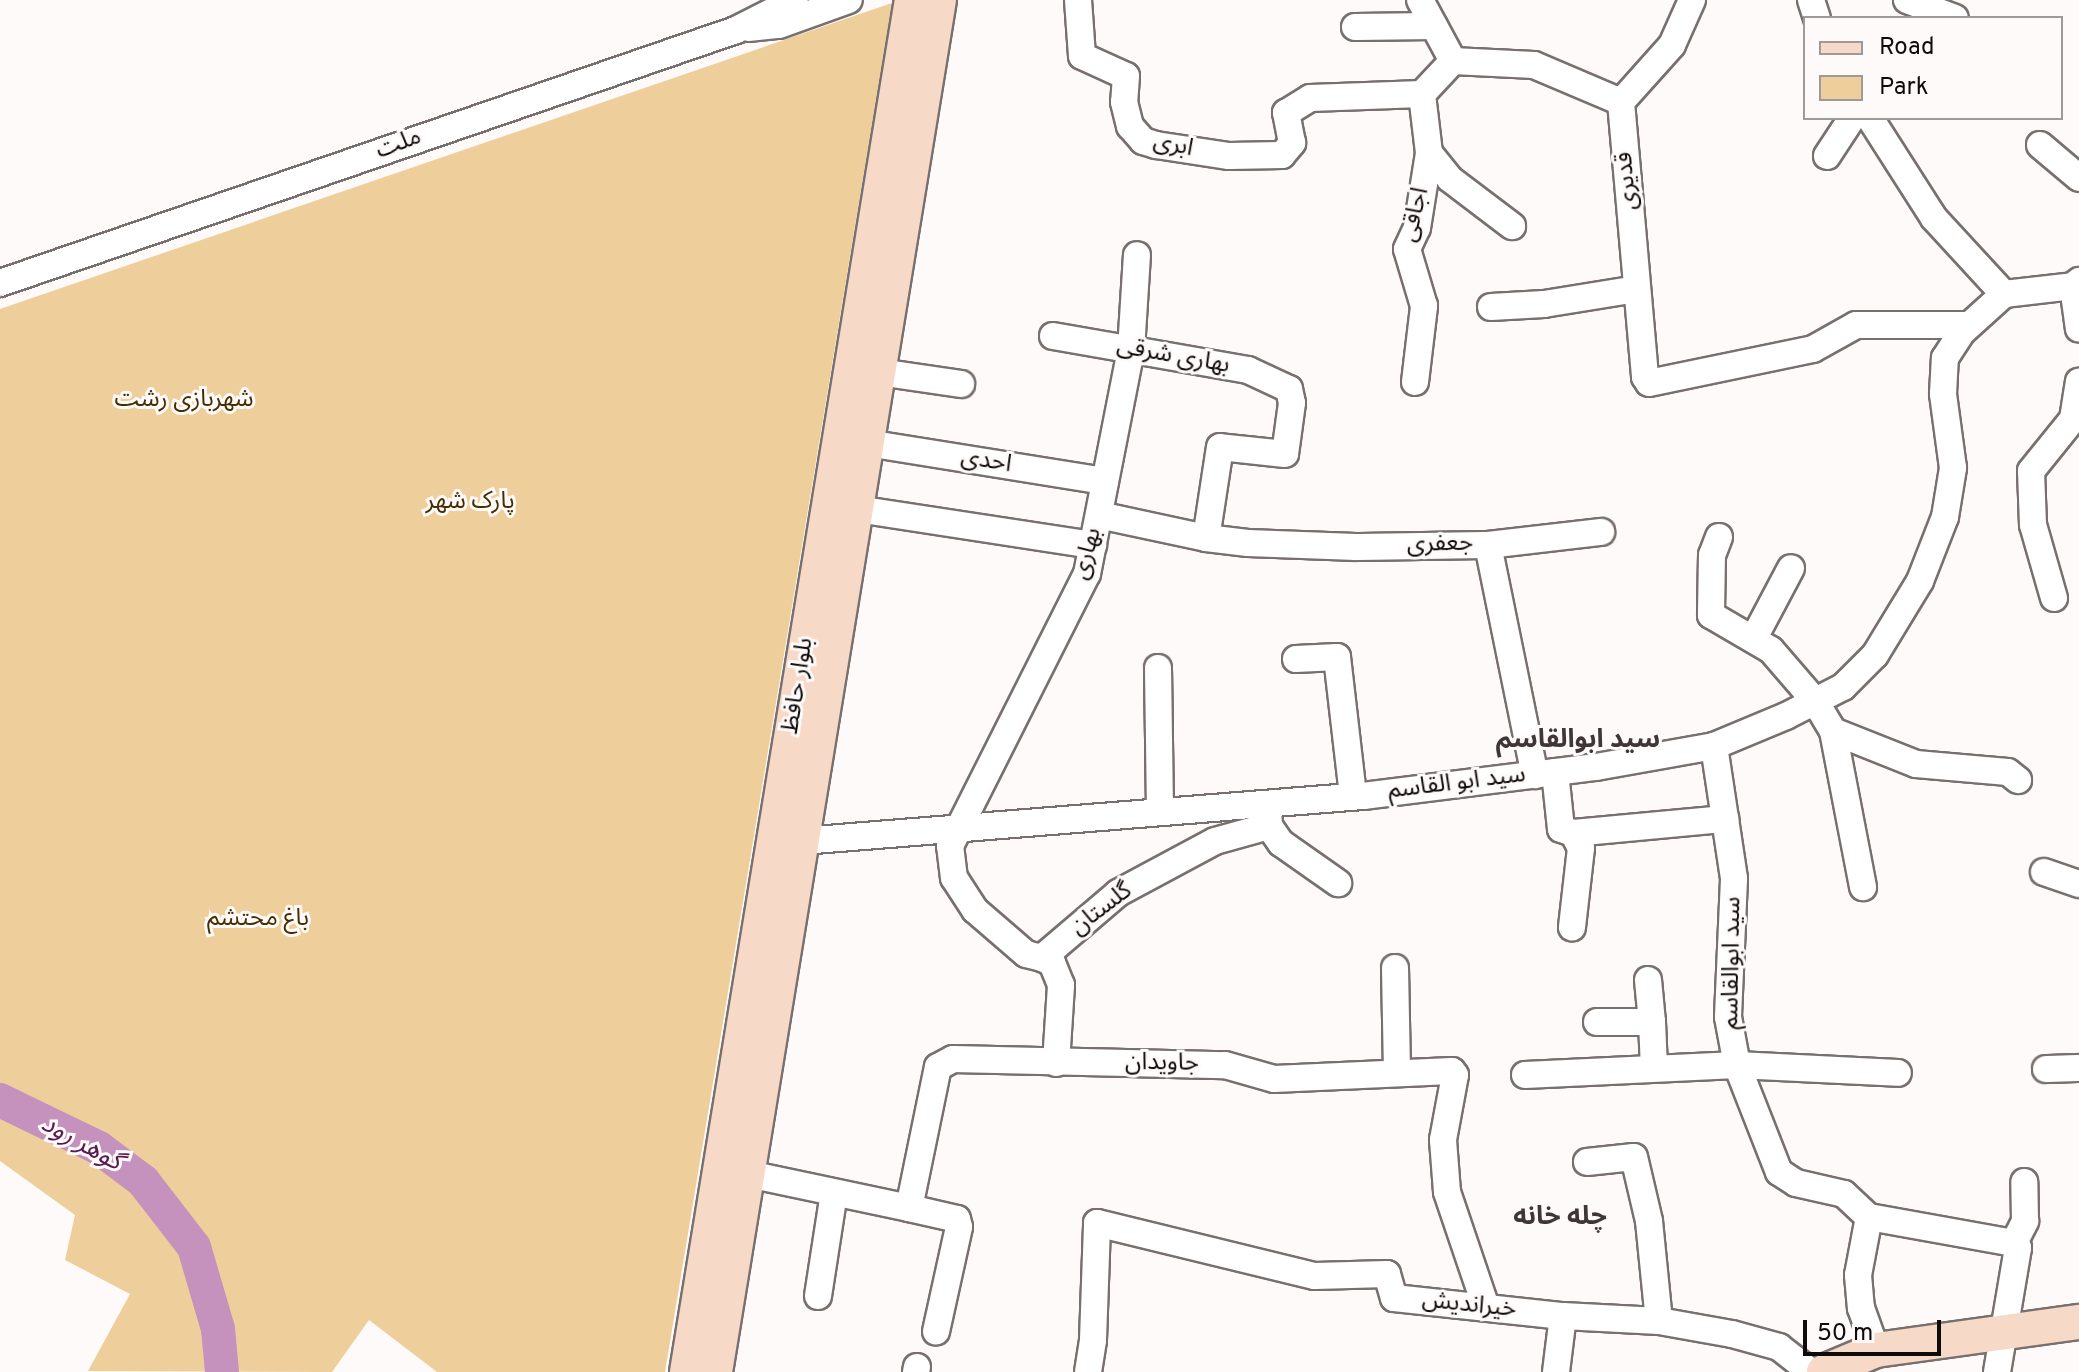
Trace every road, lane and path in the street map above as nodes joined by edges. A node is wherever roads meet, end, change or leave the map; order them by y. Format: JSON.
{"nodes":[{"id":1,"x":795,"y":0,"type":"edge"},
{"id":2,"x":849,"y":0,"type":"edge"},
{"id":3,"x":912,"y":0,"type":"edge"},
{"id":4,"x":939,"y":0,"type":"edge"},
{"id":5,"x":1078,"y":0,"type":"edge"},
{"id":6,"x":1420,"y":0,"type":"edge"},
{"id":7,"x":1692,"y":0,"type":"edge"},
{"id":8,"x":1907,"y":0,"type":"edge"},
{"id":9,"x":1950,"y":16,"type":"edge"},
{"id":10,"x":1434,"y":26,"type":"junction"},
{"id":11,"x":1355,"y":27,"type":"dead end"},
{"id":12,"x":736,"y":30,"type":"junction"},
{"id":13,"x":1453,"y":61,"type":"junction"},
{"id":14,"x":1422,"y":94,"type":"junction"},
{"id":15,"x":1621,"y":102,"type":"junction"},
{"id":16,"x":1851,"y":120,"type":"edge"},
{"id":17,"x":1871,"y":120,"type":"edge"},
{"id":18,"x":2040,"y":145,"type":"dead end"},
{"id":19,"x":1429,"y":153,"type":"junction"},
{"id":20,"x":1827,"y":156,"type":"dead end"},
{"id":21,"x":2079,"y":178,"type":"edge"},
{"id":22,"x":1512,"y":226,"type":"dead end"},
{"id":23,"x":1137,"y":255,"type":"dead end"},
{"id":24,"x":0,"y":283,"type":"edge"},
{"id":25,"x":2076,"y":284,"type":"edge"},
{"id":26,"x":1637,"y":289,"type":"junction"},
{"id":27,"x":2004,"y":294,"type":"junction"},
{"id":28,"x":1491,"y":307,"type":"dead end"},
{"id":29,"x":1969,"y":325,"type":"junction"},
{"id":30,"x":2079,"y":329,"type":"edge"},
{"id":31,"x":872,"y":330,"type":"junction"},
{"id":32,"x":1053,"y":336,"type":"dead end"},
{"id":33,"x":1131,"y":350,"type":"junction"},
{"id":34,"x":879,"y":372,"type":"junction"},
{"id":35,"x":2079,"y":381,"type":"edge"},
{"id":36,"x":1415,"y":382,"type":"dead end"},
{"id":37,"x":961,"y":384,"type":"dead end"},
{"id":38,"x":2072,"y":426,"type":"edge"},
{"id":39,"x":867,"y":443,"type":"junction"},
{"id":40,"x":1105,"y":481,"type":"junction"},
{"id":41,"x":857,"y":509,"type":"junction"},
{"id":42,"x":1099,"y":515,"type":"junction"},
{"id":43,"x":1601,"y":532,"type":"dead end"},
{"id":44,"x":1719,"y":537,"type":"dead end"},
{"id":45,"x":1206,"y":538,"type":"junction"},
{"id":46,"x":1093,"y":545,"type":"junction"},
{"id":47,"x":1488,"y":545,"type":"junction"},
{"id":48,"x":1791,"y":568,"type":"dead end"},
{"id":49,"x":2054,"y":598,"type":"dead end"},
{"id":50,"x":1754,"y":638,"type":"junction"},
{"id":51,"x":1296,"y":659,"type":"dead end"},
{"id":52,"x":1158,"y":668,"type":"dead end"},
{"id":53,"x":1815,"y":701,"type":"junction"},
{"id":54,"x":1833,"y":731,"type":"junction"},
{"id":55,"x":1714,"y":746,"type":"junction"},
{"id":56,"x":1545,"y":774,"type":"junction"},
{"id":57,"x":2018,"y":780,"type":"dead end"},
{"id":58,"x":1353,"y":796,"type":"junction"},
{"id":59,"x":1160,"y":812,"type":"junction"},
{"id":60,"x":1268,"y":815,"type":"junction"},
{"id":61,"x":1725,"y":819,"type":"junction"},
{"id":62,"x":959,"y":828,"type":"junction"},
{"id":63,"x":1573,"y":833,"type":"junction"},
{"id":64,"x":788,"y":840,"type":"junction"},
{"id":65,"x":2044,"y":872,"type":"dead end"},
{"id":66,"x":1338,"y":883,"type":"dead end"},
{"id":67,"x":2079,"y":884,"type":"edge"},
{"id":68,"x":1863,"y":887,"type":"dead end"},
{"id":69,"x":1572,"y":927,"type":"dead end"},
{"id":70,"x":1042,"y":958,"type":"junction"},
{"id":71,"x":1395,"y":968,"type":"dead end"},
{"id":72,"x":1648,"y":980,"type":"dead end"},
{"id":73,"x":1597,"y":1022,"type":"dead end"},
{"id":74,"x":1652,"y":1022,"type":"junction"},
{"id":75,"x":1056,"y":1063,"type":"junction"},
{"id":76,"x":1737,"y":1065,"type":"junction"},
{"id":77,"x":1654,"y":1068,"type":"junction"},
{"id":78,"x":2079,"y":1068,"type":"edge"},
{"id":79,"x":2046,"y":1069,"type":"dead end"},
{"id":80,"x":1397,"y":1073,"type":"junction"},
{"id":81,"x":1898,"y":1073,"type":"dead end"},
{"id":82,"x":1525,"y":1075,"type":"dead end"},
{"id":83,"x":1587,"y":1162,"type":"dead end"},
{"id":84,"x":748,"y":1174,"type":"junction"},
{"id":85,"x":2024,"y":1182,"type":"dead end"},
{"id":86,"x":834,"y":1193,"type":"junction"},
{"id":87,"x":909,"y":1208,"type":"junction"},
{"id":88,"x":1869,"y":1217,"type":"junction"},
{"id":89,"x":2014,"y":1243,"type":"junction"},
{"id":90,"x":818,"y":1296,"type":"dead end"},
{"id":91,"x":1486,"y":1307,"type":"junction"},
{"id":92,"x":1563,"y":1316,"type":"junction"},
{"id":93,"x":1659,"y":1321,"type":"junction"},
{"id":94,"x":2079,"y":1322,"type":"edge"},
{"id":95,"x":936,"y":1332,"type":"dead end"},
{"id":96,"x":2004,"y":1332,"type":"junction"},
{"id":97,"x":1876,"y":1350,"type":"junction"},
{"id":98,"x":687,"y":1372,"type":"edge"},
{"id":99,"x":715,"y":1372,"type":"edge"},
{"id":100,"x":1088,"y":1372,"type":"edge"},
{"id":101,"x":1556,"y":1372,"type":"edge"},
{"id":102,"x":1811,"y":1372,"type":"edge"},
{"id":103,"x":1824,"y":1372,"type":"edge"},
{"id":104,"x":1997,"y":1372,"type":"edge"}],
"edges":[{"from":1,"to":12,"type":"street","name":"ملت"},
{"from":2,"to":12,"type":"street"},
{"from":3,"to":31,"type":"main road","name":"بلوار حافظ"},
{"from":4,"to":31,"type":"main road","name":"بلوار حافظ"},
{"from":5,"to":14,"type":"street","name":"ابری"},
{"from":6,"to":10,"type":"street"},
{"from":7,"to":15,"type":"street"},
{"from":8,"to":9,"type":"street"},
{"from":10,"to":11,"type":"street"},
{"from":10,"to":13,"type":"street"},
{"from":12,"to":24,"type":"street","name":"ملت"},
{"from":13,"to":14,"type":"street"},
{"from":13,"to":15,"type":"street"},
{"from":14,"to":19,"type":"street","name":"اجاقی"},
{"from":15,"to":26,"type":"street","name":"قدیری"},
{"from":16,"to":20,"type":"street"},
{"from":17,"to":27,"type":"street"},
{"from":18,"to":21,"type":"street"},
{"from":19,"to":22,"type":"street"},
{"from":19,"to":36,"type":"street","name":"اجاقی"},
{"from":23,"to":33,"type":"street","name":"بهاری"},
{"from":25,"to":27,"type":"street"},
{"from":25,"to":30,"type":"street"},
{"from":26,"to":28,"type":"street"},
{"from":26,"to":29,"type":"street","name":"قدیری"},
{"from":27,"to":29,"type":"street","name":"سید ابو القاسم"},
{"from":29,"to":53,"type":"street","name":"سید ابو القاسم"},
{"from":31,"to":34,"type":"main road","name":"بلوار حافظ"},
{"from":31,"to":64,"type":"main road","name":"بلوار حافظ"},
{"from":32,"to":33,"type":"street","name":"بهاری شرقی"},
{"from":33,"to":40,"type":"street","name":"بهاری"},
{"from":33,"to":45,"type":"street","name":"بهاری شرقی"},
{"from":34,"to":37,"type":"street"},
{"from":34,"to":39,"type":"main road","name":"بلوار حافظ"},
{"from":35,"to":38,"type":"street"},
{"from":38,"to":49,"type":"street"},
{"from":39,"to":40,"type":"street","name":"احدی"},
{"from":39,"to":41,"type":"main road","name":"بلوار حافظ"},
{"from":40,"to":42,"type":"street","name":"بهاری"},
{"from":41,"to":46,"type":"street"},
{"from":41,"to":64,"type":"main road","name":"بلوار حافظ"},
{"from":42,"to":45,"type":"street","name":"جعفری"},
{"from":42,"to":46,"type":"street","name":"بهاری"},
{"from":43,"to":47,"type":"street"},
{"from":44,"to":50,"type":"street"},
{"from":45,"to":47,"type":"street","name":"جعفری"},
{"from":46,"to":62,"type":"street","name":"بهاری"},
{"from":47,"to":56,"type":"street","name":"جعفری"},
{"from":48,"to":50,"type":"street"},
{"from":50,"to":53,"type":"street"},
{"from":51,"to":58,"type":"street"},
{"from":52,"to":59,"type":"street"},
{"from":53,"to":54,"type":"street"},
{"from":53,"to":55,"type":"street","name":"سید ابو القاسم"},
{"from":54,"to":57,"type":"street"},
{"from":54,"to":68,"type":"street"},
{"from":55,"to":56,"type":"street","name":"سید ابو القاسم"},
{"from":55,"to":61,"type":"street","name":"سید ابوالقاسم"},
{"from":56,"to":58,"type":"street","name":"سید ابو القاسم"},
{"from":56,"to":63,"type":"street","name":"جعفری"},
{"from":58,"to":60,"type":"street","name":"سید ابو القاسم"},
{"from":59,"to":60,"type":"street","name":"سید ابو القاسم"},
{"from":59,"to":62,"type":"street","name":"سید ابو القاسم"},
{"from":60,"to":66,"type":"street"},
{"from":60,"to":70,"type":"street","name":"گلستان"},
{"from":61,"to":63,"type":"street"},
{"from":61,"to":76,"type":"street","name":"سید ابوالقاسم"},
{"from":62,"to":64,"type":"street","name":"سید ابو القاسم"},
{"from":62,"to":70,"type":"street","name":"بهاری"},
{"from":63,"to":69,"type":"street"},
{"from":64,"to":84,"type":"main road","name":"بلوار حافظ"},
{"from":64,"to":98,"type":"main road","name":"بلوار حافظ"},
{"from":65,"to":67,"type":"street"},
{"from":70,"to":75,"type":"street"},
{"from":71,"to":80,"type":"street"},
{"from":72,"to":74,"type":"street"},
{"from":73,"to":74,"type":"street"},
{"from":74,"to":77,"type":"street"},
{"from":75,"to":80,"type":"street","name":"جاویدان"},
{"from":75,"to":87,"type":"street","name":"جاویدان"},
{"from":76,"to":77,"type":"street"},
{"from":76,"to":81,"type":"street"},
{"from":76,"to":88,"type":"street","name":"سید ابوالقاسم"},
{"from":77,"to":82,"type":"street"},
{"from":78,"to":79,"type":"street"},
{"from":80,"to":91,"type":"street","name":"جاویدان"},
{"from":83,"to":93,"type":"street"},
{"from":84,"to":86,"type":"street"},
{"from":84,"to":99,"type":"main road","name":"بلوار حافظ"},
{"from":85,"to":89,"type":"street"},
{"from":86,"to":87,"type":"street"},
{"from":86,"to":90,"type":"street"},
{"from":87,"to":95,"type":"street"},
{"from":88,"to":89,"type":"street"},
{"from":88,"to":97,"type":"street"},
{"from":89,"to":96,"type":"street"},
{"from":91,"to":92,"type":"street","name":"خیراندیش"},
{"from":91,"to":100,"type":"street","name":"خیراندیش"},
{"from":92,"to":93,"type":"street","name":"خیراندیش"},
{"from":92,"to":101,"type":"street"},
{"from":93,"to":102,"type":"street","name":"خیراندیش"},
{"from":94,"to":96,"type":"main road"},
{"from":96,"to":97,"type":"main road"},
{"from":96,"to":104,"type":"street"},
{"from":97,"to":103,"type":"main road"}]}
